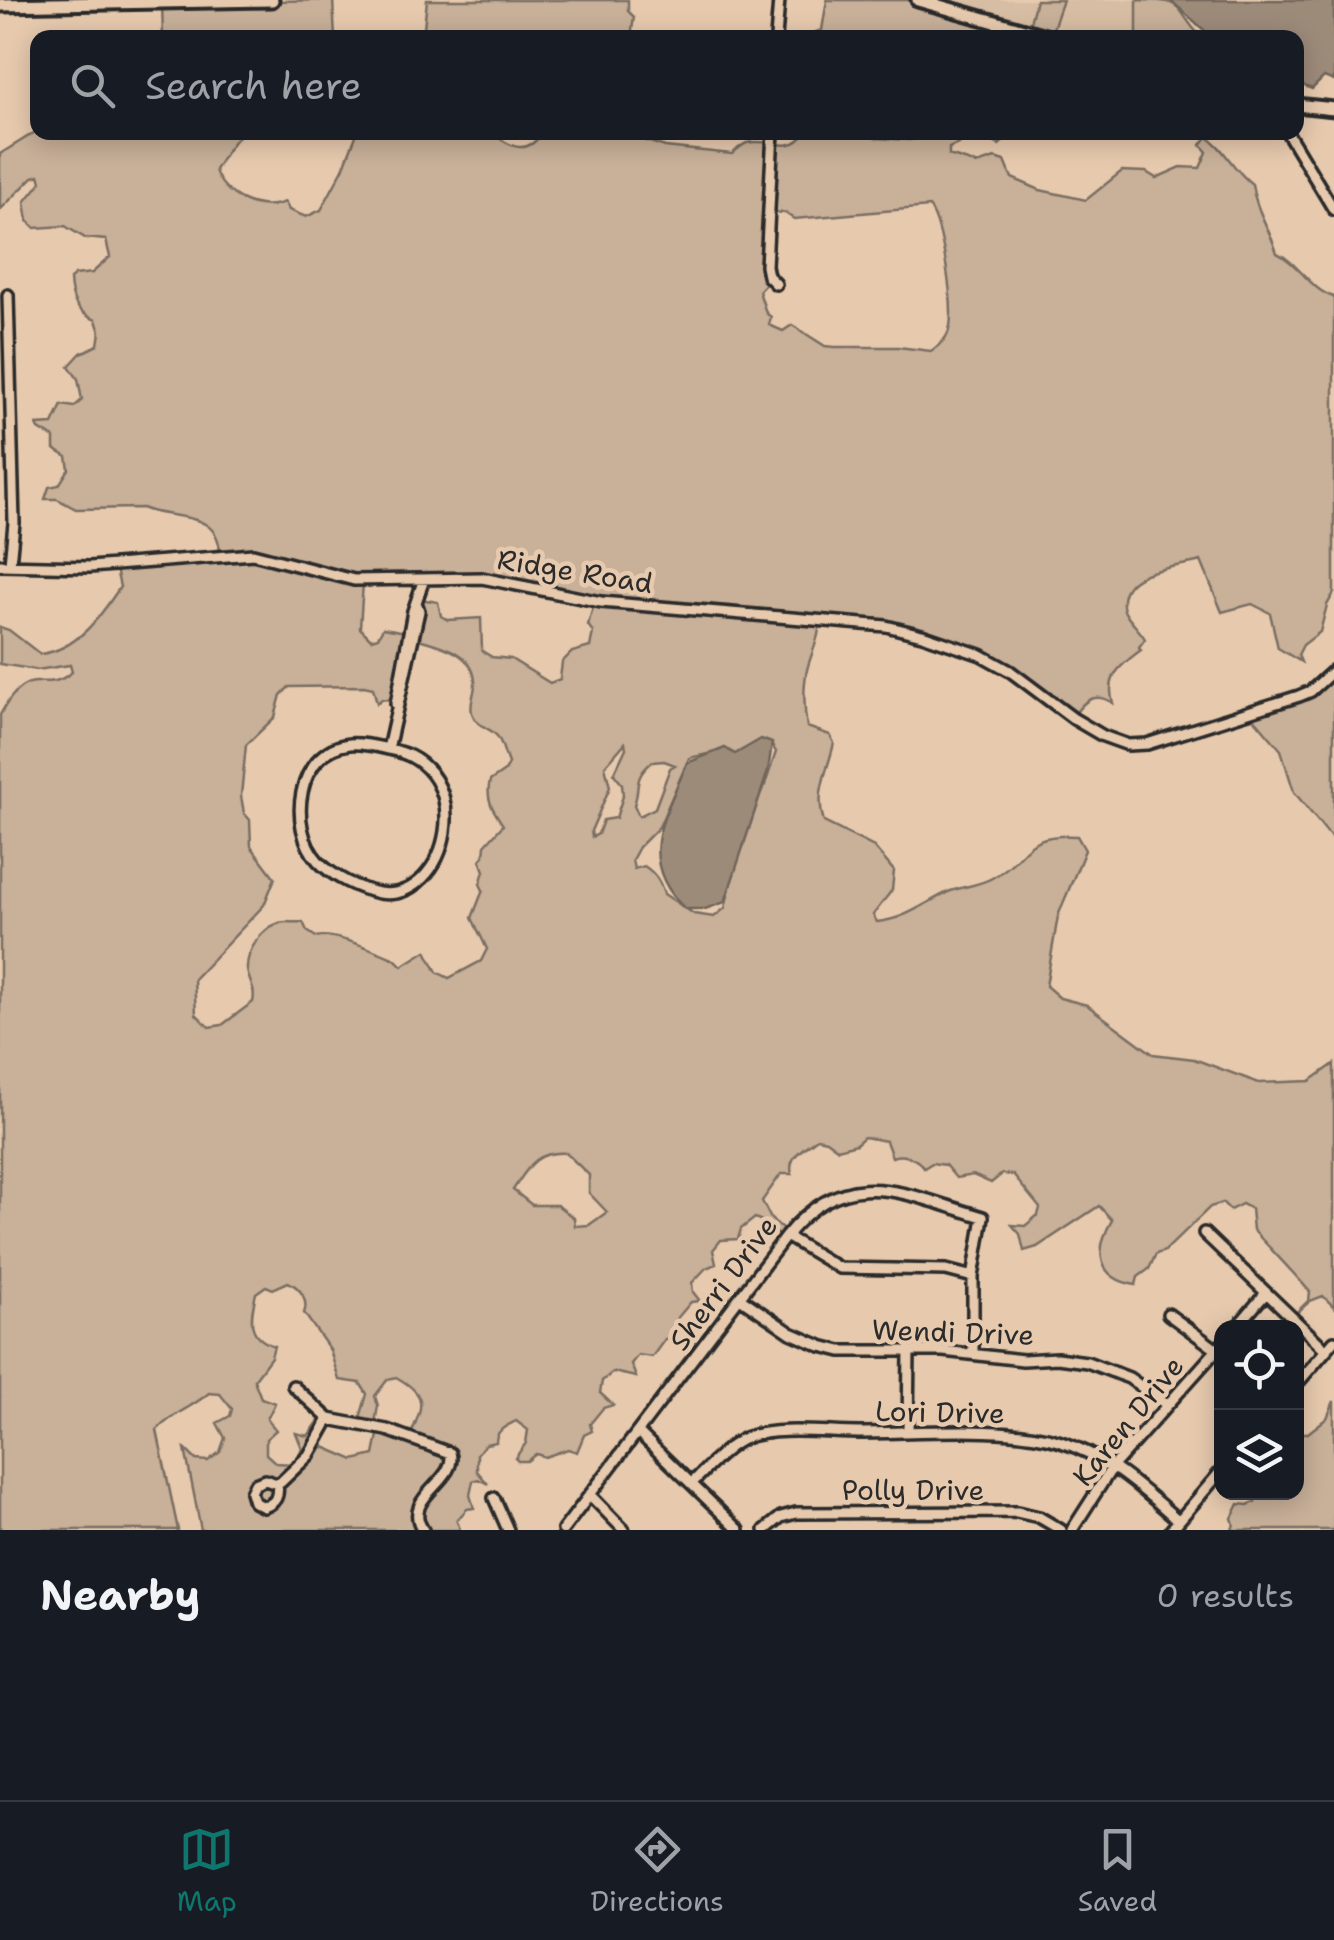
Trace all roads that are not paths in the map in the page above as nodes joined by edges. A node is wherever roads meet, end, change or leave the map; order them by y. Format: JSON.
{"nodes":[{"id":1,"x":272,"y":0,"type":"edge"},
{"id":2,"x":779,"y":0,"type":"edge"},
{"id":3,"x":918,"y":0,"type":"edge"},
{"id":4,"x":0,"y":5,"type":"edge"},
{"id":5,"x":777,"y":30,"type":"edge"},
{"id":6,"x":1024,"y":30,"type":"edge"},
{"id":7,"x":1304,"y":106,"type":"edge"},
{"id":8,"x":1334,"y":109,"type":"edge"},
{"id":9,"x":773,"y":140,"type":"edge"},
{"id":10,"x":1292,"y":140,"type":"edge"},
{"id":11,"x":1334,"y":210,"type":"edge"},
{"id":12,"x":776,"y":284,"type":"dead end"},
{"id":13,"x":8,"y":296,"type":"dead end"},
{"id":14,"x":5,"y":564,"type":"edge"},
{"id":15,"x":424,"y":579,"type":"junction"},
{"id":16,"x":1334,"y":670,"type":"edge"},
{"id":17,"x":388,"y":749,"type":"junction"},
{"id":18,"x":1204,"y":1233,"type":"dead end"},
{"id":19,"x":786,"y":1236,"type":"junction"},
{"id":20,"x":973,"y":1276,"type":"junction"},
{"id":21,"x":1266,"y":1293,"type":"junction"},
{"id":22,"x":740,"y":1298,"type":"junction"},
{"id":23,"x":1168,"y":1314,"type":"dead end"},
{"id":24,"x":1243,"y":1320,"type":"edge"},
{"id":25,"x":1334,"y":1342,"type":"edge"},
{"id":26,"x":1214,"y":1344,"type":"edge"},
{"id":27,"x":908,"y":1350,"type":"junction"},
{"id":28,"x":1326,"y":1350,"type":"junction"},
{"id":29,"x":1214,"y":1353,"type":"edge"},
{"id":30,"x":973,"y":1354,"type":"junction"},
{"id":31,"x":1304,"y":1375,"type":"edge"},
{"id":32,"x":293,"y":1386,"type":"dead end"},
{"id":33,"x":1167,"y":1405,"type":"junction"},
{"id":34,"x":330,"y":1420,"type":"junction"},
{"id":35,"x":638,"y":1432,"type":"junction"},
{"id":36,"x":908,"y":1432,"type":"junction"},
{"id":37,"x":1113,"y":1466,"type":"junction"},
{"id":38,"x":1214,"y":1479,"type":"edge"},
{"id":39,"x":692,"y":1482,"type":"junction"},
{"id":40,"x":277,"y":1484,"type":"dead end"},
{"id":41,"x":590,"y":1494,"type":"junction"},
{"id":42,"x":494,"y":1498,"type":"dead end"},
{"id":43,"x":1178,"y":1520,"type":"junction"},
{"id":44,"x":423,"y":1530,"type":"edge"},
{"id":45,"x":508,"y":1530,"type":"edge"},
{"id":46,"x":563,"y":1530,"type":"edge"},
{"id":47,"x":624,"y":1530,"type":"edge"},
{"id":48,"x":739,"y":1530,"type":"edge"},
{"id":49,"x":765,"y":1530,"type":"edge"},
{"id":50,"x":1062,"y":1530,"type":"edge"},
{"id":51,"x":1072,"y":1530,"type":"edge"},
{"id":52,"x":1171,"y":1530,"type":"edge"}],
"edges":[{"from":1,"to":4,"type":"main road"},
{"from":2,"to":5,"type":"street"},
{"from":3,"to":6,"type":"main road"},
{"from":7,"to":8,"type":"main road"},
{"from":9,"to":12,"type":"street"},
{"from":10,"to":11,"type":"street"},
{"from":13,"to":14,"type":"street"},
{"from":14,"to":15,"type":"street","name":"Ridge Road"},
{"from":15,"to":16,"type":"street","name":"Ridge Road"},
{"from":15,"to":17,"type":"street"},
{"from":17,"to":17,"type":"street"},
{"from":18,"to":21,"type":"street"},
{"from":19,"to":20,"type":"street"},
{"from":19,"to":20,"type":"street","name":"Sherri Drive"},
{"from":19,"to":22,"type":"street","name":"Sherri Drive"},
{"from":20,"to":30,"type":"street"},
{"from":21,"to":24,"type":"street"},
{"from":21,"to":28,"type":"street"},
{"from":22,"to":27,"type":"street","name":"Wendi Drive"},
{"from":22,"to":35,"type":"street","name":"Sherri Drive"},
{"from":23,"to":26,"type":"street"},
{"from":25,"to":28,"type":"street"},
{"from":27,"to":30,"type":"street","name":"Wendi Drive"},
{"from":27,"to":36,"type":"street"},
{"from":28,"to":31,"type":"street"},
{"from":29,"to":33,"type":"street","name":"Karen Drive"},
{"from":30,"to":33,"type":"street","name":"Wendi Drive"},
{"from":32,"to":34,"type":"street"},
{"from":33,"to":37,"type":"street","name":"Karen Drive"},
{"from":34,"to":40,"type":"street"},
{"from":34,"to":44,"type":"street"},
{"from":35,"to":39,"type":"street"},
{"from":35,"to":41,"type":"street","name":"Sherri Drive"},
{"from":36,"to":37,"type":"street","name":"Lori Drive"},
{"from":36,"to":39,"type":"street","name":"Lori Drive"},
{"from":37,"to":43,"type":"street","name":"Lori Drive"},
{"from":37,"to":51,"type":"street","name":"Karen Drive"},
{"from":38,"to":43,"type":"street"},
{"from":39,"to":48,"type":"street"},
{"from":41,"to":46,"type":"street","name":"Sherri Drive"},
{"from":41,"to":47,"type":"street"},
{"from":42,"to":45,"type":"street"},
{"from":43,"to":52,"type":"street"},
{"from":49,"to":50,"type":"street","name":"Polly Drive"}]}
